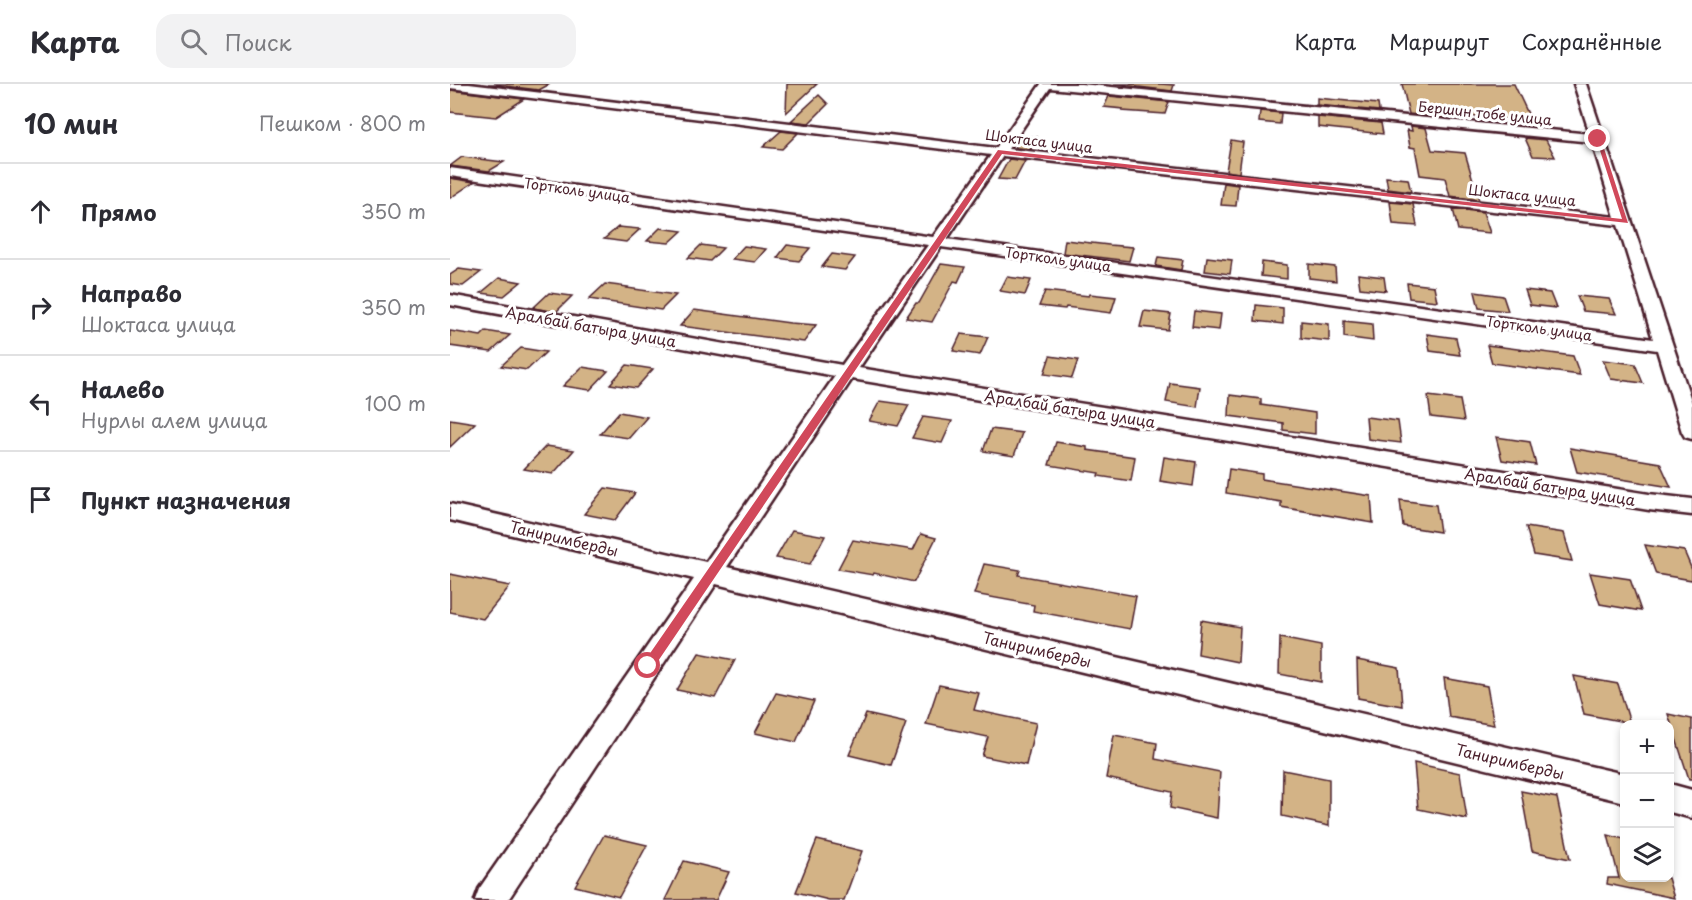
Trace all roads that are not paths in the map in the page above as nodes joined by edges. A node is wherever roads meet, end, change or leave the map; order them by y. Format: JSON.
{"nodes":[{"id":1,"x":1047,"y":84,"type":"edge"},
{"id":2,"x":1580,"y":84,"type":"edge"},
{"id":3,"x":450,"y":85,"type":"edge"},
{"id":4,"x":1598,"y":139,"type":"junction"},
{"id":5,"x":1000,"y":152,"type":"junction"},
{"id":6,"x":450,"y":172,"type":"edge"},
{"id":7,"x":1626,"y":222,"type":"junction"},
{"id":8,"x":938,"y":242,"type":"junction"},
{"id":9,"x":450,"y":300,"type":"edge"},
{"id":10,"x":1665,"y":346,"type":"junction"},
{"id":11,"x":847,"y":372,"type":"junction"},
{"id":12,"x":1692,"y":432,"type":"edge"},
{"id":13,"x":1692,"y":507,"type":"edge"},
{"id":14,"x":450,"y":512,"type":"edge"},
{"id":15,"x":711,"y":573,"type":"junction"},
{"id":16,"x":1620,"y":787,"type":"edge"},
{"id":17,"x":1674,"y":799,"type":"edge"},
{"id":18,"x":1692,"y":804,"type":"edge"},
{"id":19,"x":490,"y":900,"type":"edge"}],
"edges":[{"from":1,"to":4,"type":"street","name":"Бершин тобе улица"},
{"from":1,"to":5,"type":"street"},
{"from":2,"to":4,"type":"street"},
{"from":3,"to":5,"type":"street","name":"Шоктаса улица"},
{"from":4,"to":7,"type":"street"},
{"from":5,"to":7,"type":"street","name":"Шоктаса улица"},
{"from":5,"to":8,"type":"street"},
{"from":6,"to":8,"type":"street","name":"Тортколь улица"},
{"from":7,"to":10,"type":"street"},
{"from":8,"to":10,"type":"street","name":"Тортколь улица"},
{"from":8,"to":11,"type":"street"},
{"from":9,"to":11,"type":"street","name":"Аралбай батыра улица"},
{"from":10,"to":12,"type":"street"},
{"from":11,"to":13,"type":"street","name":"Аралбай батыра улица"},
{"from":11,"to":15,"type":"street"},
{"from":14,"to":15,"type":"street","name":"Таниримберды"},
{"from":15,"to":16,"type":"street","name":"Таниримберды"},
{"from":15,"to":19,"type":"street"},
{"from":17,"to":18,"type":"street"}]}
